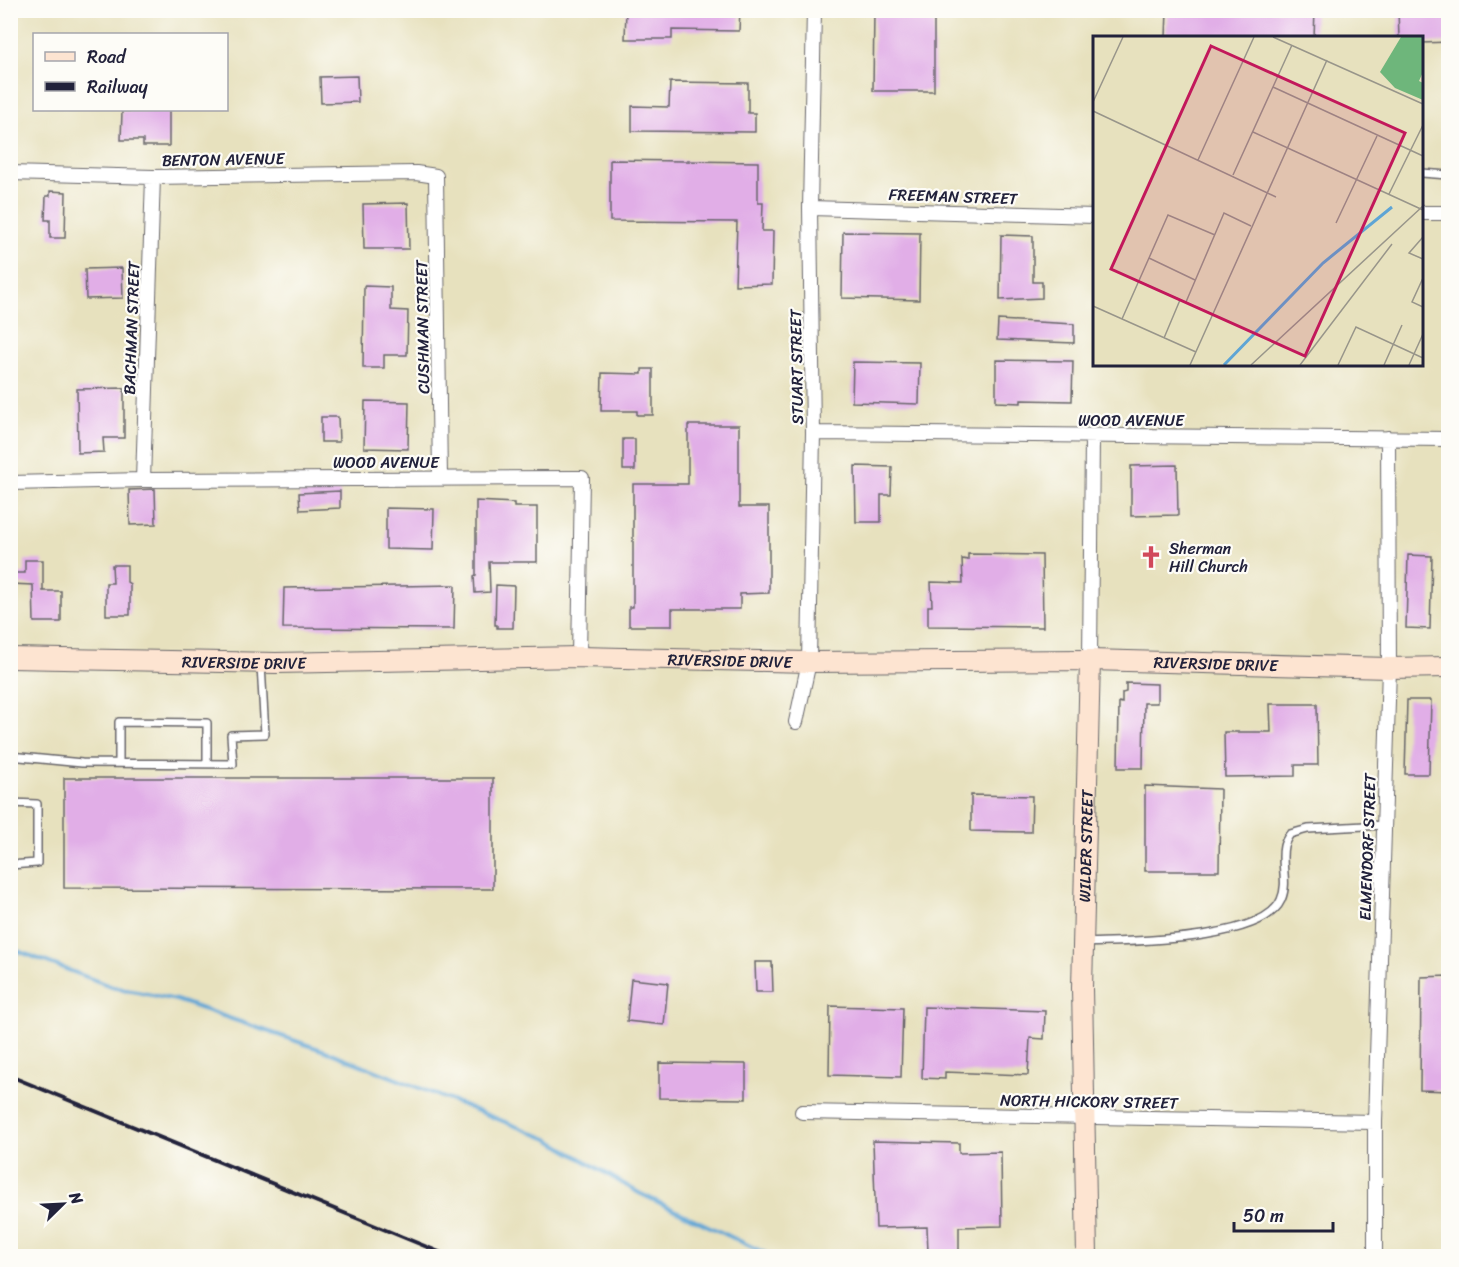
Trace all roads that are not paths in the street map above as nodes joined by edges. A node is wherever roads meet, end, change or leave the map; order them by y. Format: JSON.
{"nodes":[{"id":1,"x":814,"y":10,"type":"edge"},
{"id":2,"x":10,"y":173,"type":"edge"},
{"id":3,"x":1423,"y":173,"type":"edge"},
{"id":4,"x":1449,"y":175,"type":"edge"},
{"id":5,"x":436,"y":176,"type":"joint"},
{"id":6,"x":153,"y":177,"type":"junction"},
{"id":7,"x":1449,"y":181,"type":"edge"},
{"id":8,"x":810,"y":208,"type":"junction"},
{"id":9,"x":1423,"y":213,"type":"edge"},
{"id":10,"x":1448,"y":213,"type":"edge"},
{"id":11,"x":1093,"y":216,"type":"edge"},
{"id":12,"x":813,"y":433,"type":"junction"},
{"id":13,"x":1092,"y":437,"type":"junction"},
{"id":14,"x":1388,"y":438,"type":"junction"},
{"id":15,"x":1449,"y":439,"type":"edge"},
{"id":16,"x":440,"y":478,"type":"junction"},
{"id":17,"x":143,"y":480,"type":"junction"},
{"id":18,"x":10,"y":483,"type":"edge"},
{"id":19,"x":579,"y":657,"type":"junction"},
{"id":20,"x":10,"y":658,"type":"edge"},
{"id":21,"x":1090,"y":660,"type":"junction"},
{"id":22,"x":260,"y":662,"type":"junction"},
{"id":23,"x":809,"y":662,"type":"junction"},
{"id":24,"x":1449,"y":667,"type":"edge"},
{"id":25,"x":1389,"y":668,"type":"junction"},
{"id":26,"x":796,"y":722,"type":"dead end"},
{"id":27,"x":10,"y":756,"type":"edge"},
{"id":28,"x":119,"y":763,"type":"junction"},
{"id":29,"x":207,"y":763,"type":"junction"},
{"id":30,"x":10,"y":803,"type":"edge"},
{"id":31,"x":1384,"y":825,"type":"junction"},
{"id":32,"x":10,"y":866,"type":"edge"},
{"id":33,"x":1083,"y":943,"type":"junction"},
{"id":34,"x":802,"y":1112,"type":"dead end"},
{"id":35,"x":1085,"y":1117,"type":"junction"},
{"id":36,"x":1375,"y":1122,"type":"junction"},
{"id":37,"x":1087,"y":1257,"type":"edge"},
{"id":38,"x":1375,"y":1257,"type":"edge"}],
"edges":[{"from":1,"to":8,"type":"street","name":"STUART STREET"},
{"from":2,"to":6,"type":"street","name":"BENTON AVENUE"},
{"from":3,"to":4,"type":"lane"},
{"from":5,"to":6,"type":"street","name":"BENTON AVENUE"},
{"from":5,"to":16,"type":"street","name":"CUSHMAN STREET"},
{"from":6,"to":17,"type":"street","name":"BACHMAN STREET"},
{"from":7,"to":10,"type":"lane"},
{"from":8,"to":11,"type":"street","name":"FREEMAN STREET"},
{"from":8,"to":12,"type":"street","name":"STUART STREET"},
{"from":9,"to":10,"type":"street"},
{"from":12,"to":13,"type":"street","name":"WOOD AVENUE"},
{"from":12,"to":23,"type":"street","name":"STUART STREET"},
{"from":13,"to":14,"type":"street","name":"WOOD AVENUE"},
{"from":13,"to":21,"type":"street","name":"WILDER STREET"},
{"from":14,"to":15,"type":"street","name":"WOOD AVENUE"},
{"from":14,"to":25,"type":"street","name":"ELMENDORF STREET"},
{"from":16,"to":17,"type":"street","name":"WOOD AVENUE"},
{"from":16,"to":19,"type":"street","name":"WOOD AVENUE"},
{"from":17,"to":18,"type":"street","name":"WOOD AVENUE"},
{"from":19,"to":22,"type":"street","name":"RIVERSIDE DRIVE"},
{"from":19,"to":23,"type":"street","name":"RIVERSIDE DRIVE"},
{"from":20,"to":22,"type":"street","name":"RIVERSIDE DRIVE"},
{"from":21,"to":23,"type":"street","name":"RIVERSIDE DRIVE"},
{"from":21,"to":25,"type":"street","name":"RIVERSIDE DRIVE"},
{"from":21,"to":33,"type":"street","name":"WILDER STREET"},
{"from":22,"to":29,"type":"lane"},
{"from":23,"to":26,"type":"street","name":"STUART STREET"},
{"from":24,"to":25,"type":"street","name":"RIVERSIDE DRIVE"},
{"from":25,"to":31,"type":"street","name":"ELMENDORF STREET"},
{"from":27,"to":28,"type":"lane"},
{"from":28,"to":29,"type":"lane"},
{"from":28,"to":29,"type":"lane"},
{"from":30,"to":32,"type":"lane"},
{"from":31,"to":33,"type":"lane"},
{"from":31,"to":36,"type":"street","name":"ELMENDORF STREET"},
{"from":33,"to":35,"type":"street","name":"WILDER STREET"},
{"from":34,"to":35,"type":"street","name":"NORTH HICKORY STREET"},
{"from":35,"to":36,"type":"street","name":"NORTH HICKORY STREET"},
{"from":35,"to":37,"type":"street","name":"WILDER STREET"},
{"from":36,"to":38,"type":"street","name":"ELMENDORF STREET"}]}
